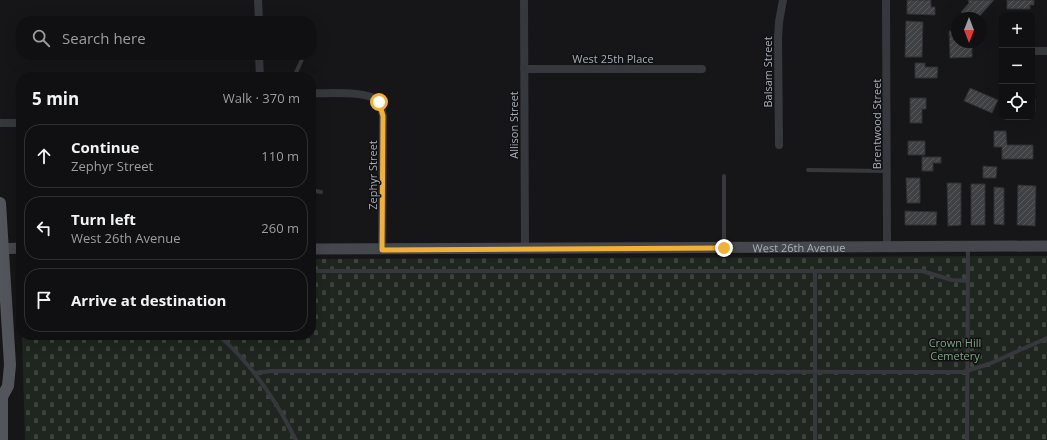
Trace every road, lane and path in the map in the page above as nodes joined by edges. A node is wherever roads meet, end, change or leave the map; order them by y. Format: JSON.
{"nodes":[{"id":1,"x":258,"y":0,"type":"edge"},
{"id":2,"x":524,"y":0,"type":"edge"},
{"id":3,"x":783,"y":0,"type":"edge"},
{"id":4,"x":886,"y":0,"type":"edge"},
{"id":5,"x":259,"y":16,"type":"edge"},
{"id":6,"x":1035,"y":51,"type":"edge"},
{"id":7,"x":1047,"y":51,"type":"edge"},
{"id":8,"x":259,"y":60,"type":"edge"},
{"id":9,"x":302,"y":60,"type":"edge"},
{"id":10,"x":524,"y":69,"type":"junction"},
{"id":11,"x":702,"y":69,"type":"dead end"},
{"id":12,"x":260,"y":72,"type":"edge"},
{"id":13,"x":296,"y":72,"type":"edge"},
{"id":14,"x":316,"y":93,"type":"edge"},
{"id":15,"x":0,"y":123,"type":"edge"},
{"id":16,"x":16,"y":123,"type":"edge"},
{"id":17,"x":779,"y":145,"type":"dead end"},
{"id":18,"x":808,"y":170,"type":"dead end"},
{"id":19,"x":887,"y":171,"type":"junction"},
{"id":20,"x":724,"y":176,"type":"dead end"},
{"id":21,"x":316,"y":191,"type":"edge"},
{"id":22,"x":320,"y":192,"type":"dead end"},
{"id":23,"x":0,"y":203,"type":"edge"},
{"id":24,"x":1047,"y":246,"type":"edge"},
{"id":25,"x":887,"y":247,"type":"junction"},
{"id":26,"x":968,"y":247,"type":"junction"},
{"id":27,"x":16,"y":248,"type":"edge"},
{"id":28,"x":724,"y":248,"type":"junction"},
{"id":29,"x":2,"y":249,"type":"edge"},
{"id":30,"x":316,"y":249,"type":"edge"},
{"id":31,"x":525,"y":249,"type":"junction"},
{"id":32,"x":382,"y":250,"type":"junction"},
{"id":33,"x":316,"y":271,"type":"edge"},
{"id":34,"x":815,"y":271,"type":"junction"},
{"id":35,"x":968,"y":281,"type":"junction"},
{"id":36,"x":1047,"y":338,"type":"edge"},
{"id":37,"x":223,"y":340,"type":"edge"},
{"id":38,"x":968,"y":371,"type":"junction"},
{"id":39,"x":815,"y":372,"type":"junction"},
{"id":40,"x":254,"y":373,"type":"junction"},
{"id":41,"x":1,"y":395,"type":"edge"},
{"id":42,"x":2,"y":440,"type":"edge"},
{"id":43,"x":296,"y":440,"type":"edge"},
{"id":44,"x":815,"y":440,"type":"edge"},
{"id":45,"x":967,"y":440,"type":"edge"}],
"edges":[{"from":1,"to":5,"type":"street"},
{"from":2,"to":10,"type":"street","name":"Allison Street"},
{"from":3,"to":17,"type":"street","name":"Balsam Street"},
{"from":4,"to":19,"type":"street","name":"Brentwood Street"},
{"from":6,"to":7,"type":"street"},
{"from":8,"to":12,"type":"street"},
{"from":9,"to":13,"type":"lane"},
{"from":10,"to":11,"type":"street","name":"West 25th Place"},
{"from":10,"to":31,"type":"street","name":"Allison Street"},
{"from":14,"to":32,"type":"street","name":"Zephyr Street"},
{"from":15,"to":16,"type":"street"},
{"from":18,"to":19,"type":"lane"},
{"from":19,"to":25,"type":"street","name":"Brentwood Street"},
{"from":20,"to":28,"type":"lane"},
{"from":21,"to":22,"type":"lane"},
{"from":23,"to":29,"type":"main road"},
{"from":24,"to":26,"type":"street","name":"West 26th Avenue"},
{"from":25,"to":26,"type":"street","name":"West 26th Avenue"},
{"from":25,"to":28,"type":"street","name":"West 26th Avenue"},
{"from":26,"to":35,"type":"lane"},
{"from":27,"to":29,"type":"street"},
{"from":28,"to":31,"type":"street","name":"West 26th Avenue"},
{"from":29,"to":41,"type":"main road"},
{"from":30,"to":32,"type":"street","name":"West 26th Avenue"},
{"from":31,"to":32,"type":"street","name":"West 26th Avenue"},
{"from":33,"to":34,"type":"lane"},
{"from":34,"to":35,"type":"lane"},
{"from":34,"to":39,"type":"lane"},
{"from":35,"to":38,"type":"lane"},
{"from":36,"to":38,"type":"lane"},
{"from":37,"to":40,"type":"lane"},
{"from":38,"to":39,"type":"lane"},
{"from":38,"to":45,"type":"lane"},
{"from":39,"to":40,"type":"lane"},
{"from":39,"to":44,"type":"lane"},
{"from":40,"to":43,"type":"lane"},
{"from":41,"to":42,"type":"main road"}]}
